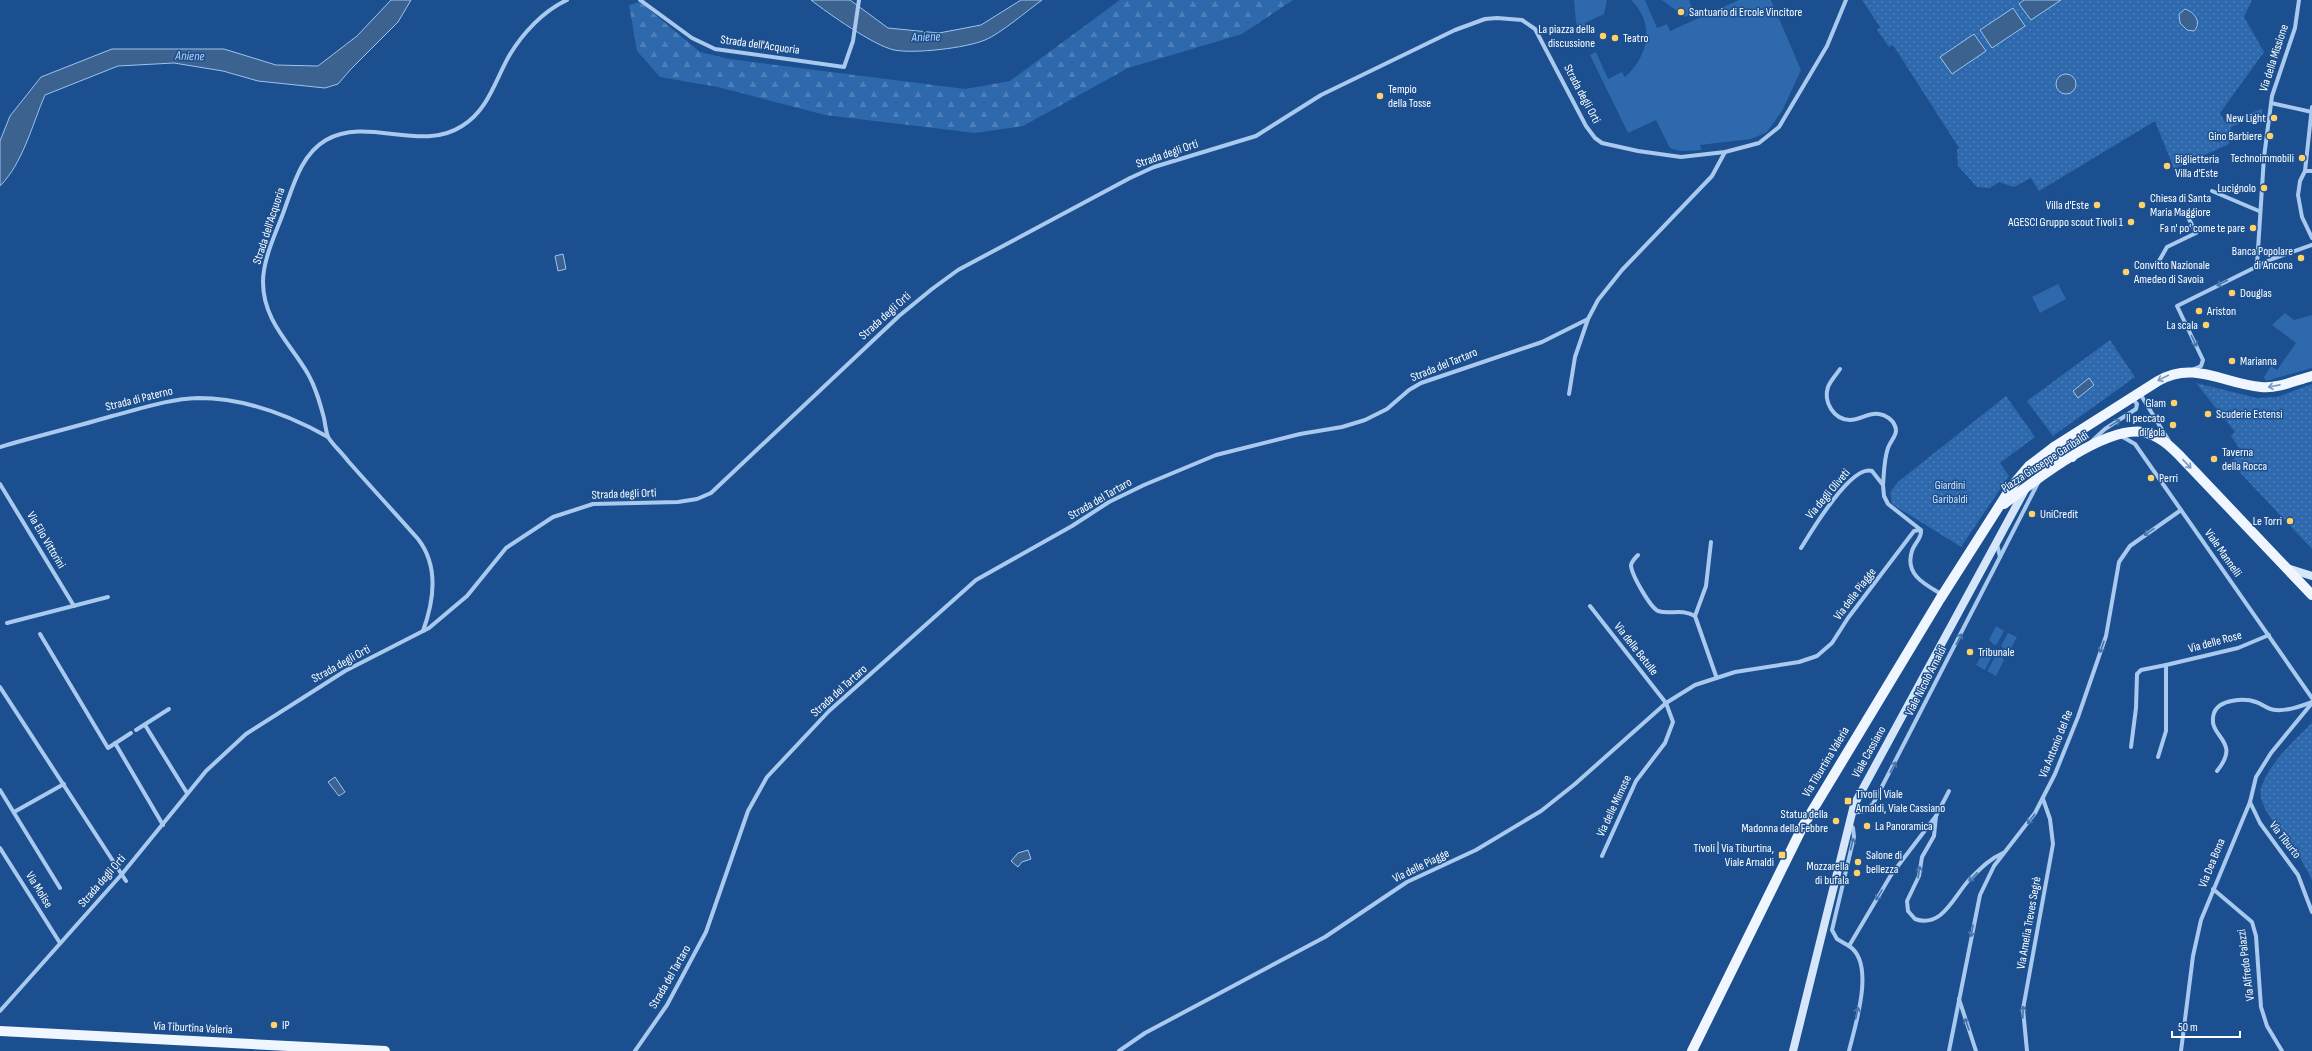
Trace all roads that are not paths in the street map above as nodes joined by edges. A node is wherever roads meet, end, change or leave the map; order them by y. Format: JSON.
{"nodes":[{"id":1,"x":567,"y":0,"type":"edge"},
{"id":2,"x":640,"y":0,"type":"edge"},
{"id":3,"x":859,"y":0,"type":"edge"},
{"id":4,"x":1846,"y":0,"type":"edge"},
{"id":5,"x":2299,"y":0,"type":"edge"},
{"id":6,"x":2271,"y":103,"type":"junction"},
{"id":7,"x":2312,"y":110,"type":"edge"},
{"id":8,"x":1726,"y":152,"type":"junction"},
{"id":9,"x":2305,"y":171,"type":"junction"},
{"id":10,"x":2312,"y":171,"type":"edge"},
{"id":11,"x":2212,"y":192,"type":"dead end"},
{"id":12,"x":2259,"y":211,"type":"junction"},
{"id":13,"x":2186,"y":213,"type":"dead end"},
{"id":14,"x":2312,"y":238,"type":"edge"},
{"id":15,"x":2312,"y":245,"type":"edge"},
{"id":16,"x":2159,"y":261,"type":"dead end"},
{"id":17,"x":2257,"y":265,"type":"junction"},
{"id":18,"x":1588,"y":319,"type":"junction"},
{"id":19,"x":1840,"y":369,"type":"dead end"},
{"id":20,"x":2188,"y":371,"type":"junction"},
{"id":21,"x":2312,"y":376,"type":"edge"},
{"id":22,"x":1569,"y":394,"type":"dead end"},
{"id":23,"x":2136,"y":395,"type":"junction"},
{"id":24,"x":2144,"y":432,"type":"junction"},
{"id":25,"x":2117,"y":435,"type":"junction"},
{"id":26,"x":328,"y":437,"type":"junction"},
{"id":27,"x":2135,"y":444,"type":"junction"},
{"id":28,"x":2054,"y":446,"type":"junction"},
{"id":29,"x":0,"y":447,"type":"edge"},
{"id":30,"x":2086,"y":448,"type":"junction"},
{"id":31,"x":2174,"y":450,"type":"junction"},
{"id":32,"x":2043,"y":455,"type":"junction"},
{"id":33,"x":2072,"y":457,"type":"junction"},
{"id":34,"x":2042,"y":476,"type":"junction"},
{"id":35,"x":0,"y":484,"type":"edge"},
{"id":36,"x":1883,"y":485,"type":"junction"},
{"id":37,"x":2026,"y":487,"type":"junction"},
{"id":38,"x":1998,"y":509,"type":"junction"},
{"id":39,"x":2181,"y":510,"type":"junction"},
{"id":40,"x":1921,"y":530,"type":"junction"},
{"id":41,"x":1711,"y":542,"type":"dead end"},
{"id":42,"x":1997,"y":544,"type":"junction"},
{"id":43,"x":1801,"y":548,"type":"dead end"},
{"id":44,"x":1638,"y":555,"type":"dead end"},
{"id":45,"x":2000,"y":557,"type":"junction"},
{"id":46,"x":2287,"y":568,"type":"junction"},
{"id":47,"x":2312,"y":576,"type":"edge"},
{"id":48,"x":2312,"y":595,"type":"edge"},
{"id":49,"x":108,"y":597,"type":"dead end"},
{"id":50,"x":1942,"y":597,"type":"junction"},
{"id":51,"x":74,"y":606,"type":"junction"},
{"id":52,"x":1590,"y":606,"type":"dead end"},
{"id":53,"x":1695,"y":616,"type":"junction"},
{"id":54,"x":7,"y":623,"type":"dead end"},
{"id":55,"x":423,"y":632,"type":"junction"},
{"id":56,"x":40,"y":634,"type":"dead end"},
{"id":57,"x":2269,"y":635,"type":"junction"},
{"id":58,"x":2166,"y":665,"type":"junction"},
{"id":59,"x":1716,"y":676,"type":"junction"},
{"id":60,"x":0,"y":687,"type":"edge"},
{"id":61,"x":2312,"y":698,"type":"edge"},
{"id":62,"x":1666,"y":703,"type":"junction"},
{"id":63,"x":2312,"y":703,"type":"edge"},
{"id":64,"x":169,"y":709,"type":"dead end"},
{"id":65,"x":145,"y":725,"type":"junction"},
{"id":66,"x":136,"y":730,"type":"dead end"},
{"id":67,"x":131,"y":733,"type":"dead end"},
{"id":68,"x":115,"y":743,"type":"junction"},
{"id":69,"x":2131,"y":747,"type":"dead end"},
{"id":70,"x":2158,"y":757,"type":"dead end"},
{"id":71,"x":2217,"y":771,"type":"dead end"},
{"id":72,"x":64,"y":784,"type":"junction"},
{"id":73,"x":0,"y":790,"type":"edge"},
{"id":74,"x":1948,"y":791,"type":"dead end"},
{"id":75,"x":187,"y":793,"type":"junction"},
{"id":76,"x":2043,"y":799,"type":"junction"},
{"id":77,"x":2250,"y":802,"type":"junction"},
{"id":78,"x":14,"y":812,"type":"junction"},
{"id":79,"x":1851,"y":813,"type":"junction"},
{"id":80,"x":1936,"y":816,"type":"junction"},
{"id":81,"x":1849,"y":823,"type":"junction"},
{"id":82,"x":163,"y":825,"type":"junction"},
{"id":83,"x":0,"y":848,"type":"edge"},
{"id":84,"x":2003,"y":853,"type":"junction"},
{"id":85,"x":1602,"y":856,"type":"dead end"},
{"id":86,"x":122,"y":874,"type":"junction"},
{"id":87,"x":126,"y":881,"type":"dead end"},
{"id":88,"x":60,"y":888,"type":"dead end"},
{"id":89,"x":2213,"y":888,"type":"junction"},
{"id":90,"x":2312,"y":912,"type":"edge"},
{"id":91,"x":60,"y":943,"type":"junction"},
{"id":92,"x":1849,"y":946,"type":"junction"},
{"id":93,"x":1958,"y":997,"type":"junction"},
{"id":94,"x":0,"y":1011,"type":"edge"},
{"id":95,"x":0,"y":1031,"type":"edge"},
{"id":96,"x":385,"y":1051,"type":"edge"},
{"id":97,"x":635,"y":1051,"type":"edge"},
{"id":98,"x":1119,"y":1051,"type":"edge"},
{"id":99,"x":1692,"y":1051,"type":"edge"},
{"id":100,"x":1793,"y":1051,"type":"edge"},
{"id":101,"x":1849,"y":1051,"type":"edge"},
{"id":102,"x":1949,"y":1051,"type":"edge"},
{"id":103,"x":1976,"y":1051,"type":"edge"},
{"id":104,"x":2027,"y":1051,"type":"edge"},
{"id":105,"x":2181,"y":1051,"type":"edge"},
{"id":106,"x":2282,"y":1051,"type":"edge"}],
"edges":[{"from":1,"to":26,"type":"street","name":"Strada dell'Acquoria"},
{"from":2,"to":3,"type":"street","name":"Strada dell'Acquoria"},
{"from":4,"to":8,"type":"street","name":"Strada degli Orti"},
{"from":5,"to":6,"type":"street","name":"Via della Missione"},
{"from":6,"to":7,"type":"street"},
{"from":6,"to":12,"type":"street","name":"Via della Missione"},
{"from":7,"to":9,"type":"street"},
{"from":8,"to":18,"type":"street"},
{"from":8,"to":55,"type":"street","name":"Strada degli Orti"},
{"from":9,"to":10,"type":"street"},
{"from":9,"to":14,"type":"street"},
{"from":11,"to":12,"type":"street"},
{"from":12,"to":17,"type":"street","name":"Via della Missione"},
{"from":13,"to":16,"type":"street"},
{"from":15,"to":17,"type":"street"},
{"from":17,"to":20,"type":"street","one_way":true},
{"from":18,"to":22,"type":"street"},
{"from":18,"to":97,"type":"street","name":"Strada del Tartaro"},
{"from":19,"to":36,"type":"street"},
{"from":21,"to":20,"type":"main road","name":"Piazza Giuseppe Garibaldi","one_way":true},
{"from":20,"to":23,"type":"main road","name":"Piazza Giuseppe Garibaldi","one_way":true},
{"from":23,"to":28,"type":"main road","name":"Piazza Giuseppe Garibaldi"},
{"from":30,"to":23,"type":"street","one_way":true},
{"from":23,"to":31,"type":"street"},
{"from":24,"to":25,"type":"main road","name":"Piazza Giuseppe Garibaldi"},
{"from":24,"to":27,"type":"street"},
{"from":24,"to":31,"type":"main road"},
{"from":25,"to":27,"type":"street","name":"Viale Mannelli"},
{"from":25,"to":30,"type":"main road","name":"Piazza Giuseppe Garibaldi"},
{"from":26,"to":29,"type":"street","name":"Strada di Paterno"},
{"from":26,"to":55,"type":"street","name":"Strada dell'Acquoria"},
{"from":27,"to":39,"type":"street","name":"Viale Mannelli"},
{"from":28,"to":32,"type":"main road","name":"Piazza Giuseppe Garibaldi"},
{"from":28,"to":33,"type":"main road"},
{"from":30,"to":33,"type":"main road","name":"Piazza Giuseppe Garibaldi"},
{"from":31,"to":46,"type":"main road","one_way":true},
{"from":32,"to":37,"type":"main road"},
{"from":32,"to":38,"type":"main road","name":"Piazza Giuseppe Garibaldi"},
{"from":33,"to":34,"type":"main road","name":"Piazza Giuseppe Garibaldi"},
{"from":34,"to":37,"type":"main road","name":"Piazza Giuseppe Garibaldi"},
{"from":34,"to":45,"type":"street","name":"Viale Nicolò Arnaldi"},
{"from":35,"to":51,"type":"street","name":"Via Elio Vittorini"},
{"from":36,"to":40,"type":"street","name":"Via degli Oliveti"},
{"from":36,"to":43,"type":"street","name":"Via degli Oliveti"},
{"from":37,"to":38,"type":"main road","name":"Piazza Giuseppe Garibaldi"},
{"from":37,"to":42,"type":"street","name":"Viale Cassiano"},
{"from":38,"to":50,"type":"main road","name":"Via Tiburtina Valeria"},
{"from":39,"to":57,"type":"street","name":"Viale Mannelli"},
{"from":39,"to":76,"type":"street","name":"Via Antonio del Re","one_way":true},
{"from":40,"to":50,"type":"street"},
{"from":40,"to":59,"type":"street","name":"Via delle Piagge"},
{"from":41,"to":53,"type":"street"},
{"from":42,"to":45,"type":"street"},
{"from":42,"to":79,"type":"street","name":"Viale Cassiano"},
{"from":44,"to":53,"type":"street"},
{"from":79,"to":45,"type":"street","name":"Viale Nicolò Arnaldi","one_way":true},
{"from":46,"to":47,"type":"street"},
{"from":46,"to":48,"type":"main road"},
{"from":49,"to":51,"type":"street"},
{"from":50,"to":99,"type":"main road","name":"Via Tiburtina Valeria"},
{"from":51,"to":54,"type":"street"},
{"from":52,"to":62,"type":"street","name":"Via delle Betulle"},
{"from":53,"to":59,"type":"street"},
{"from":55,"to":75,"type":"street","name":"Strada degli Orti"},
{"from":56,"to":68,"type":"street"},
{"from":57,"to":58,"type":"street","name":"Via delle Rose"},
{"from":57,"to":61,"type":"street","name":"Viale Mannelli"},
{"from":58,"to":69,"type":"street","name":"Via delle Rose"},
{"from":58,"to":70,"type":"street"},
{"from":59,"to":62,"type":"street","name":"Via delle Piagge"},
{"from":60,"to":72,"type":"street"},
{"from":62,"to":85,"type":"street","name":"Via delle Mimose"},
{"from":62,"to":98,"type":"street","name":"Via delle Piagge"},
{"from":63,"to":71,"type":"street"},
{"from":63,"to":77,"type":"street","name":"Via Dea Bona"},
{"from":64,"to":65,"type":"street"},
{"from":65,"to":66,"type":"street"},
{"from":65,"to":75,"type":"street"},
{"from":67,"to":68,"type":"street"},
{"from":68,"to":82,"type":"street"},
{"from":72,"to":78,"type":"street"},
{"from":72,"to":86,"type":"street"},
{"from":73,"to":78,"type":"street"},
{"from":74,"to":80,"type":"street"},
{"from":75,"to":82,"type":"street","name":"Strada degli Orti"},
{"from":76,"to":84,"type":"street","name":"Via Antonio del Re","one_way":true},
{"from":104,"to":76,"type":"street","name":"Via Amelia Treves Segrè","one_way":true},
{"from":77,"to":89,"type":"street","name":"Via Dea Bona"},
{"from":77,"to":90,"type":"street","name":"Via Tiburto"},
{"from":78,"to":88,"type":"street"},
{"from":79,"to":81,"type":"street","name":"Viale Cassiano"},
{"from":84,"to":80,"type":"street","one_way":true},
{"from":80,"to":92,"type":"street","one_way":true},
{"from":92,"to":81,"type":"street","one_way":true},
{"from":81,"to":100,"type":"street","name":"Viale Cassiano"},
{"from":82,"to":86,"type":"street","name":"Strada degli Orti"},
{"from":83,"to":91,"type":"street","name":"Via Molise"},
{"from":84,"to":93,"type":"street","name":"Via Antonio del Re","one_way":true},
{"from":86,"to":87,"type":"street"},
{"from":86,"to":91,"type":"street","name":"Strada degli Orti"},
{"from":89,"to":105,"type":"street","name":"Via Dea Bona"},
{"from":89,"to":106,"type":"street","name":"Via Alfredo Palazzi"},
{"from":91,"to":94,"type":"street","name":"Strada degli Orti"},
{"from":101,"to":92,"type":"street","one_way":true},
{"from":93,"to":102,"type":"street","name":"Via Antonio del Re"},
{"from":103,"to":93,"type":"street","one_way":true},
{"from":95,"to":96,"type":"main road","name":"Via Tiburtina Valeria"}]}
